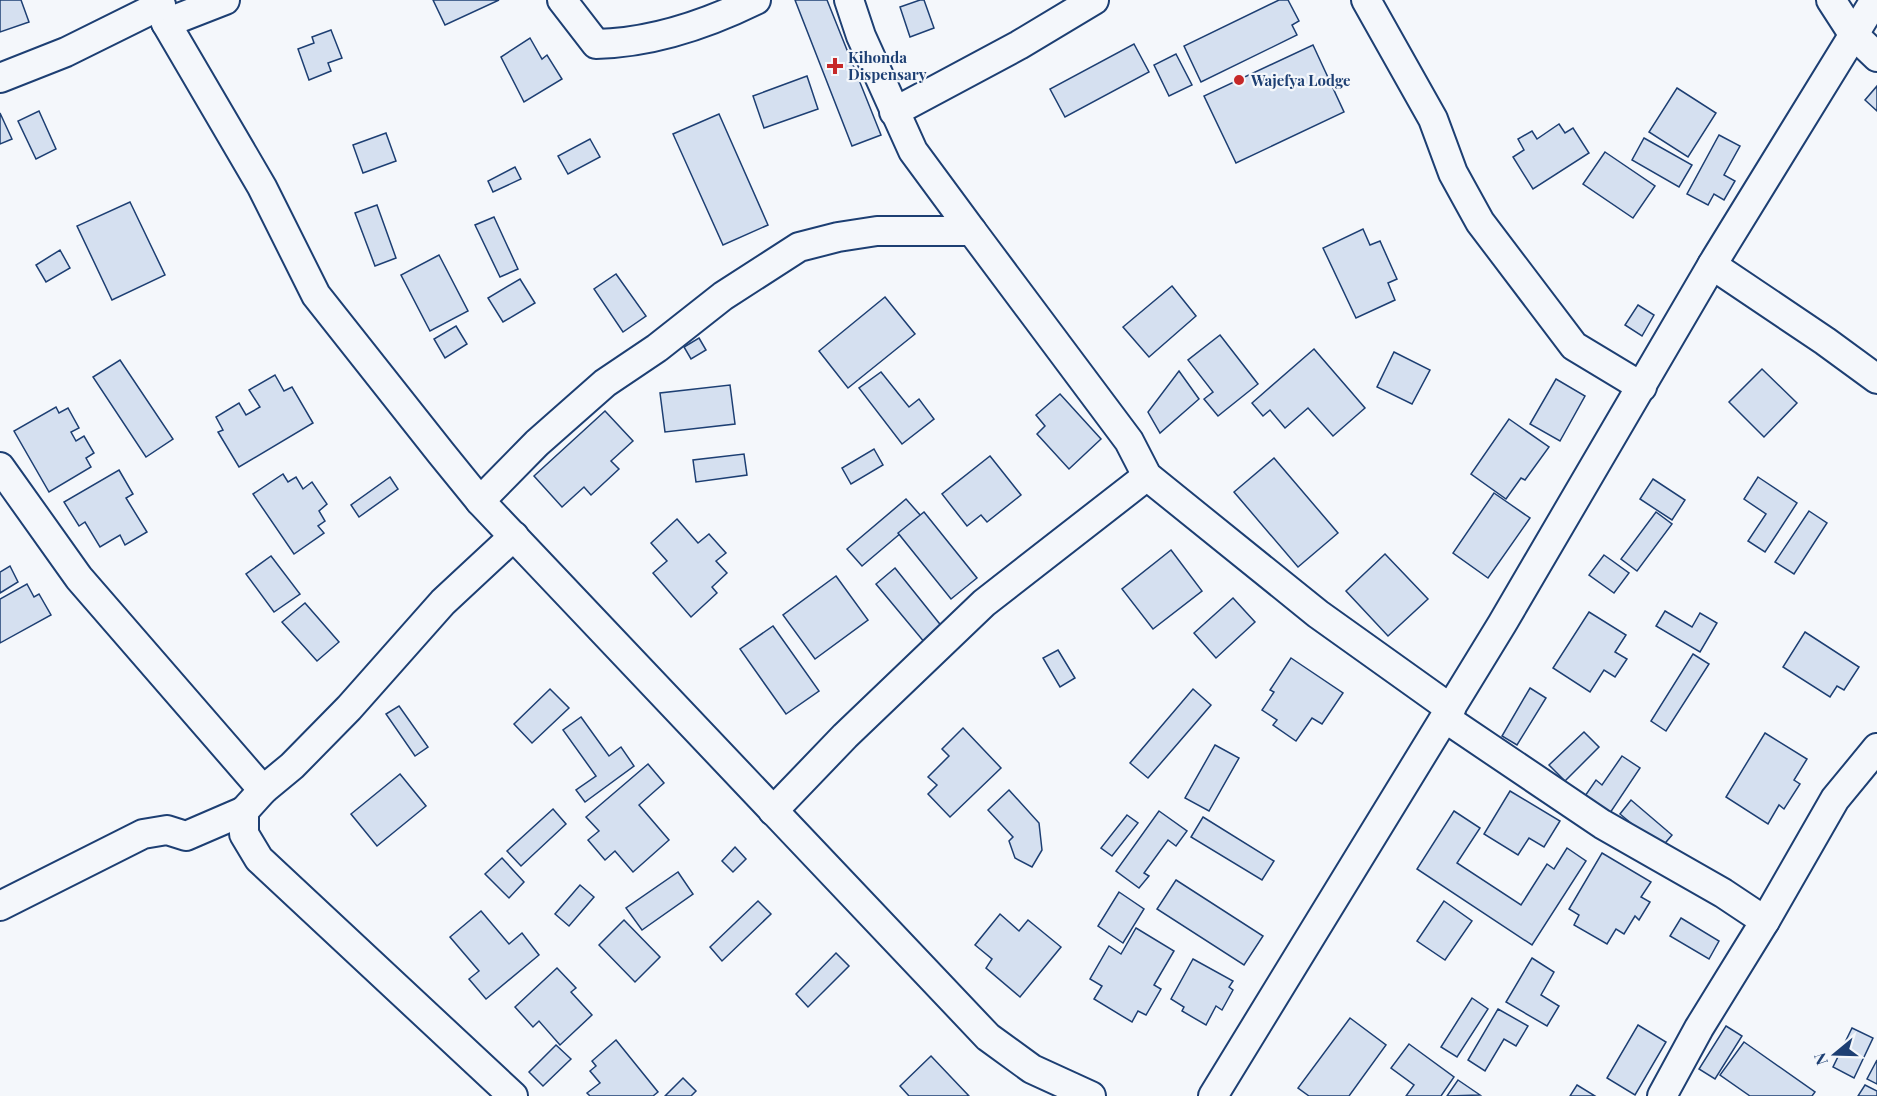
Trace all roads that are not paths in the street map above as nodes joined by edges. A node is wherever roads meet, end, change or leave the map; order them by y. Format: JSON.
{"nodes":[{"id":1,"x":225,"y":0,"type":"edge"},
{"id":2,"x":562,"y":0,"type":"edge"},
{"id":3,"x":756,"y":0,"type":"edge"},
{"id":4,"x":849,"y":0,"type":"edge"},
{"id":5,"x":1094,"y":0,"type":"edge"},
{"id":6,"x":1366,"y":0,"type":"edge"},
{"id":7,"x":1831,"y":0,"type":"edge"},
{"id":8,"x":1875,"y":0,"type":"edge"},
{"id":9,"x":162,"y":10,"type":"edge"},
{"id":10,"x":1853,"y":34,"type":"junction"},
{"id":11,"x":1877,"y":57,"type":"edge"},
{"id":12,"x":0,"y":78,"type":"edge"},
{"id":13,"x":894,"y":112,"type":"junction"},
{"id":14,"x":972,"y":231,"type":"junction"},
{"id":15,"x":1712,"y":265,"type":"junction"},
{"id":16,"x":1877,"y":379,"type":"edge"},
{"id":17,"x":1642,"y":387,"type":"junction"},
{"id":18,"x":0,"y":467,"type":"edge"},
{"id":19,"x":1147,"y":476,"type":"junction"},
{"id":20,"x":480,"y":501,"type":"junction"},
{"id":21,"x":514,"y":536,"type":"junction"},
{"id":22,"x":1448,"y":714,"type":"junction"},
{"id":23,"x":1877,"y":748,"type":"edge"},
{"id":24,"x":263,"y":790,"type":"junction"},
{"id":25,"x":773,"y":811,"type":"junction"},
{"id":26,"x":244,"y":812,"type":"junction"},
{"id":27,"x":0,"y":906,"type":"edge"},
{"id":28,"x":1766,"y":921,"type":"junction"},
{"id":29,"x":513,"y":1096,"type":"edge"},
{"id":30,"x":1091,"y":1096,"type":"edge"},
{"id":31,"x":1213,"y":1096,"type":"edge"},
{"id":32,"x":1662,"y":1096,"type":"edge"}],
"edges":[{"from":1,"to":9,"type":"street"},
{"from":2,"to":3,"type":"street"},
{"from":4,"to":13,"type":"street"},
{"from":5,"to":13,"type":"street"},
{"from":6,"to":17,"type":"street"},
{"from":7,"to":10,"type":"street"},
{"from":8,"to":10,"type":"street"},
{"from":9,"to":12,"type":"street"},
{"from":9,"to":20,"type":"street"},
{"from":10,"to":11,"type":"street"},
{"from":10,"to":15,"type":"street"},
{"from":13,"to":14,"type":"street"},
{"from":14,"to":19,"type":"street"},
{"from":14,"to":20,"type":"street"},
{"from":15,"to":16,"type":"street"},
{"from":15,"to":17,"type":"street"},
{"from":17,"to":22,"type":"street"},
{"from":18,"to":24,"type":"street"},
{"from":19,"to":22,"type":"street"},
{"from":19,"to":25,"type":"street"},
{"from":20,"to":21,"type":"street"},
{"from":21,"to":24,"type":"street"},
{"from":21,"to":25,"type":"street"},
{"from":22,"to":28,"type":"street"},
{"from":22,"to":31,"type":"street"},
{"from":23,"to":28,"type":"street"},
{"from":24,"to":26,"type":"street"},
{"from":25,"to":30,"type":"street"},
{"from":26,"to":27,"type":"street"},
{"from":26,"to":29,"type":"street"},
{"from":28,"to":32,"type":"street"}]}
